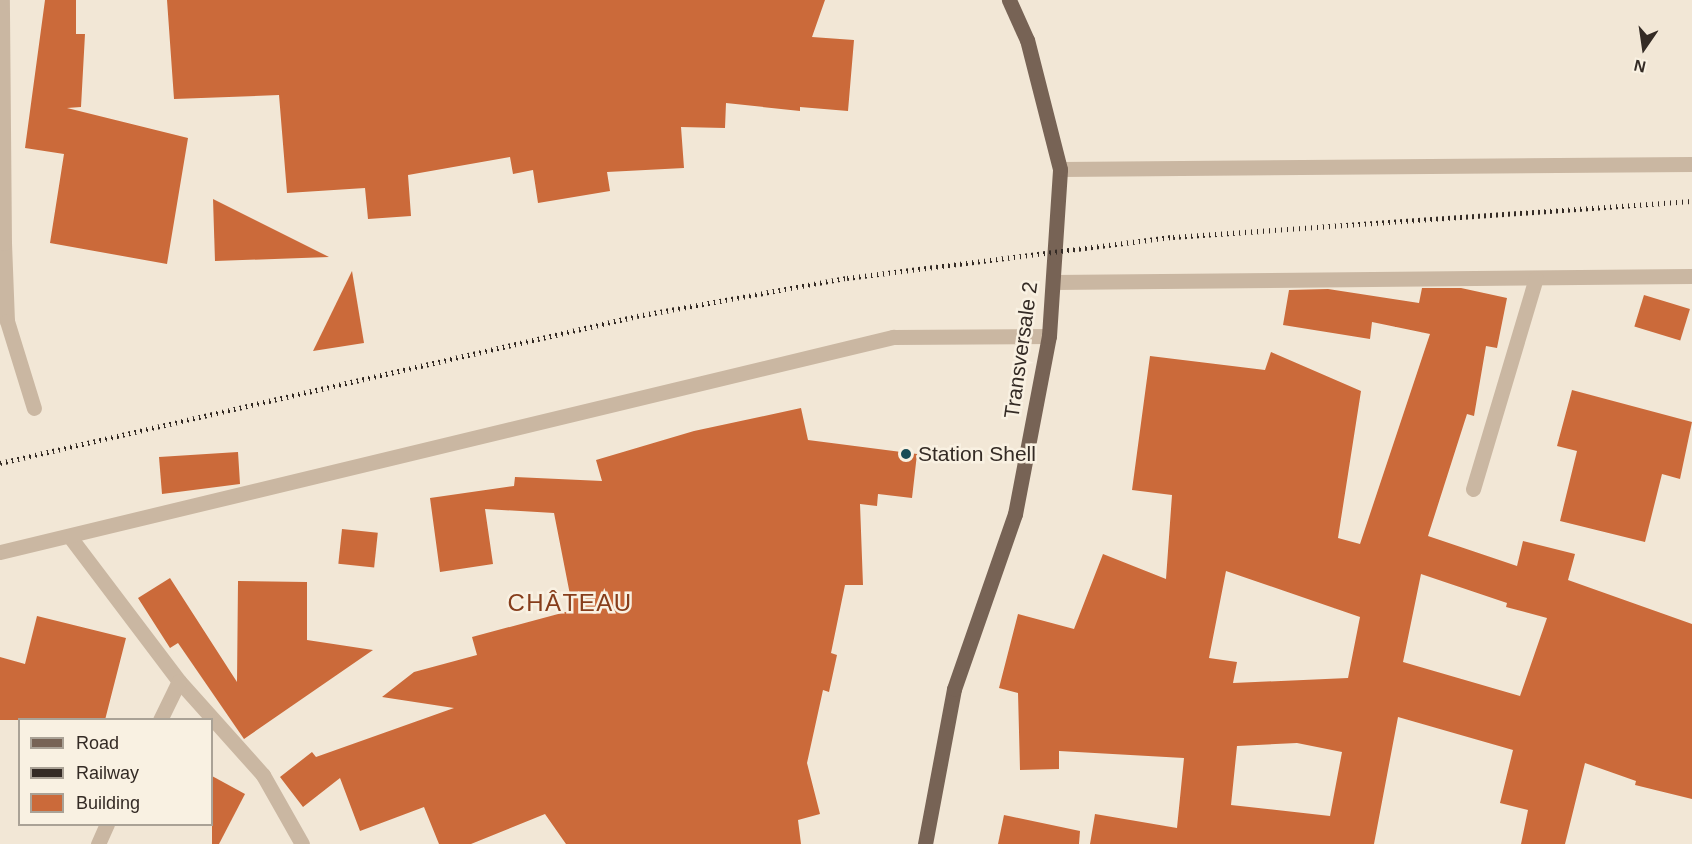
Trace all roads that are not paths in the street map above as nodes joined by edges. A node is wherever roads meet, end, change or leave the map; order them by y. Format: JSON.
{"nodes":[{"id":1,"x":2,"y":0,"type":"edge"},
{"id":2,"x":1010,"y":0,"type":"edge"},
{"id":3,"x":1692,"y":164,"type":"edge"},
{"id":4,"x":1060,"y":169,"type":"junction"},
{"id":5,"x":2,"y":243,"type":"edge"},
{"id":6,"x":1692,"y":276,"type":"edge"},
{"id":7,"x":1536,"y":278,"type":"junction"},
{"id":8,"x":1053,"y":282,"type":"junction"},
{"id":9,"x":1049,"y":336,"type":"junction"},
{"id":10,"x":34,"y":408,"type":"dead end"},
{"id":11,"x":1473,"y":489,"type":"dead end"},
{"id":12,"x":70,"y":537,"type":"junction"},
{"id":13,"x":0,"y":552,"type":"edge"},
{"id":14,"x":179,"y":681,"type":"junction"},
{"id":15,"x":161,"y":718,"type":"edge"},
{"id":16,"x":212,"y":718,"type":"edge"},
{"id":17,"x":213,"y":719,"type":"edge"},
{"id":18,"x":107,"y":826,"type":"edge"},
{"id":19,"x":98,"y":844,"type":"edge"},
{"id":20,"x":302,"y":844,"type":"edge"},
{"id":21,"x":925,"y":844,"type":"edge"}],
"edges":[{"from":1,"to":5,"type":"street"},
{"from":2,"to":4,"type":"main road","name":"Transversale 2"},
{"from":3,"to":4,"type":"street"},
{"from":4,"to":8,"type":"main road","name":"Transversale 2"},
{"from":5,"to":10,"type":"street"},
{"from":6,"to":7,"type":"street"},
{"from":7,"to":8,"type":"street"},
{"from":7,"to":11,"type":"street"},
{"from":8,"to":9,"type":"main road","name":"Transversale 2"},
{"from":9,"to":12,"type":"street"},
{"from":9,"to":21,"type":"main road","name":"Transversale 2"},
{"from":12,"to":13,"type":"street"},
{"from":12,"to":14,"type":"street"},
{"from":14,"to":15,"type":"street"},
{"from":14,"to":16,"type":"street"},
{"from":17,"to":20,"type":"street"},
{"from":18,"to":19,"type":"street"}]}
